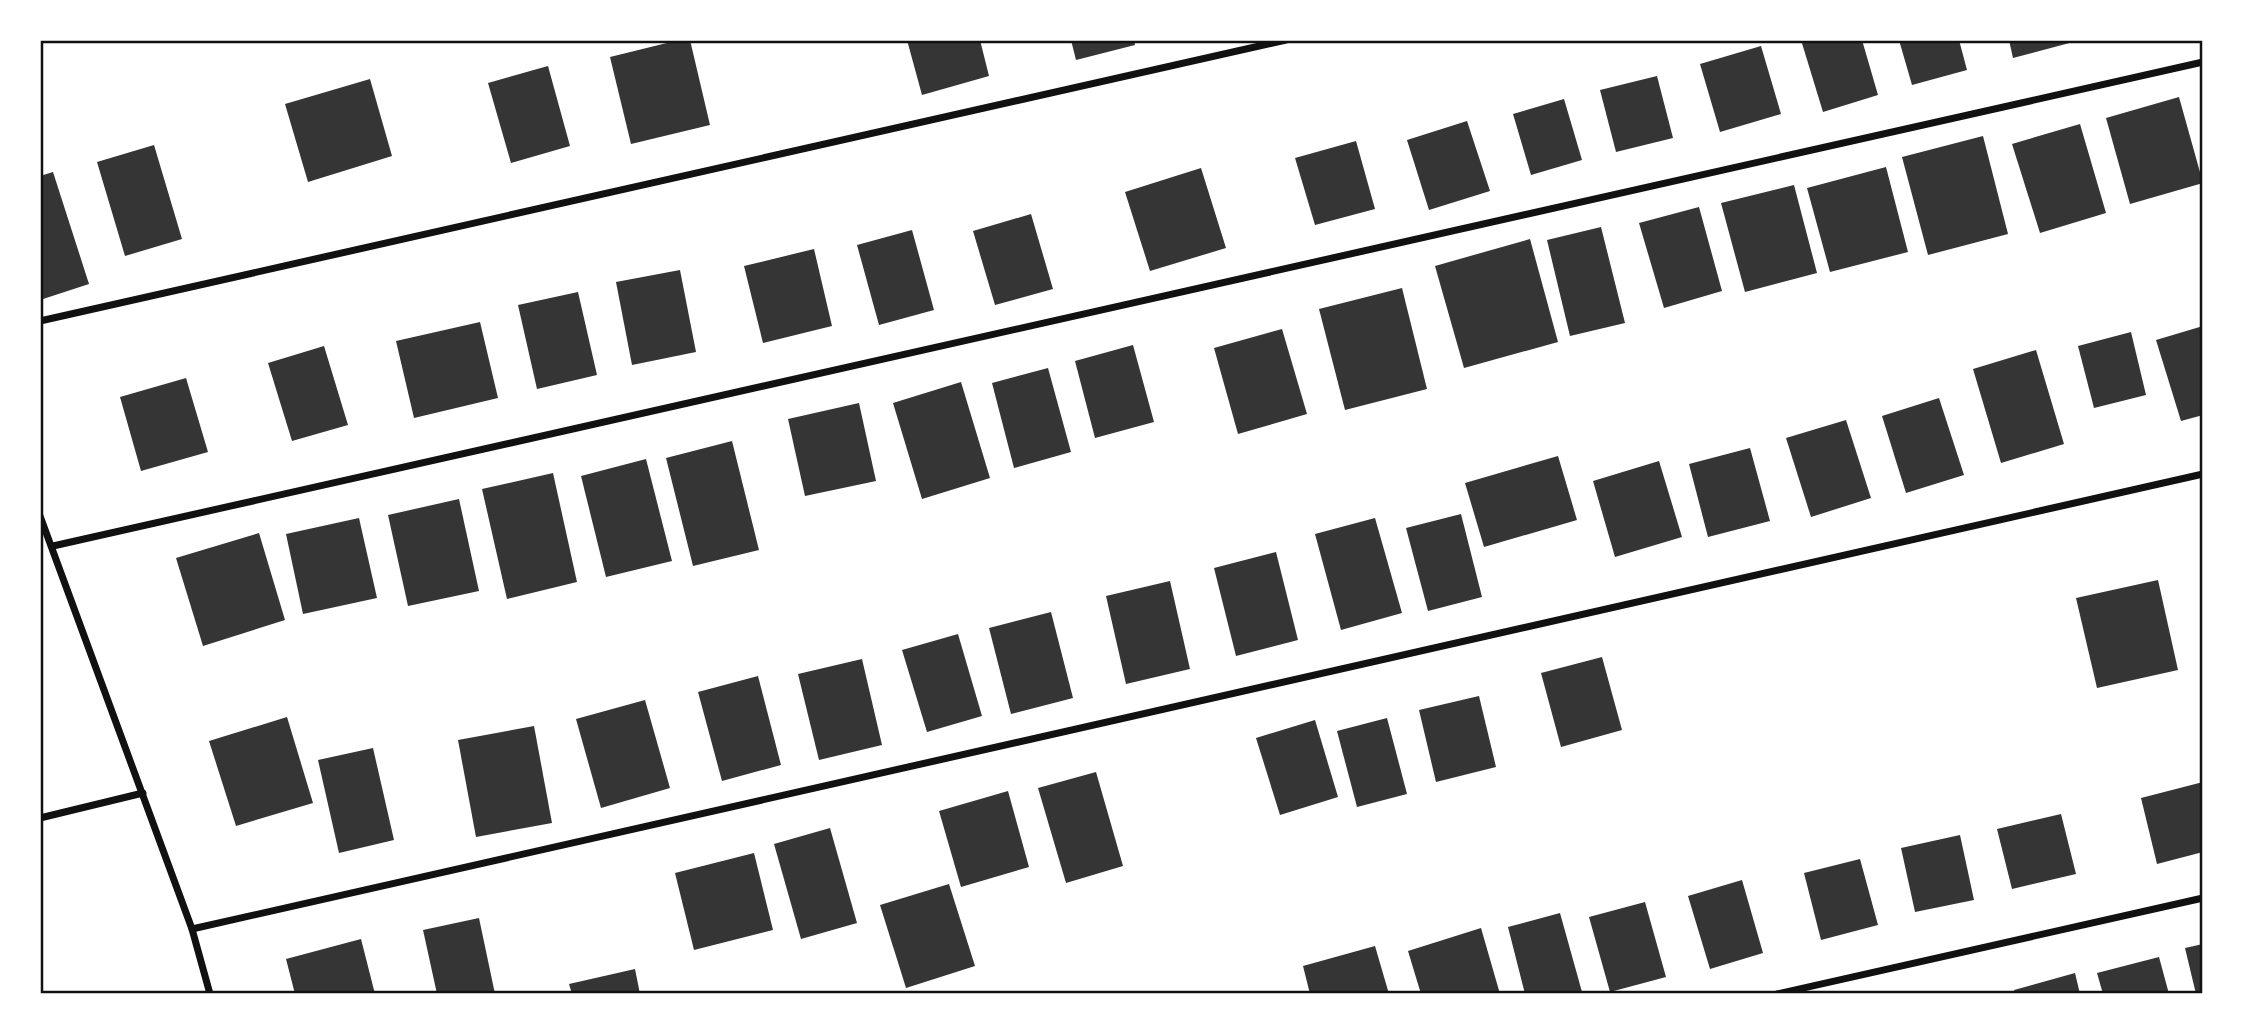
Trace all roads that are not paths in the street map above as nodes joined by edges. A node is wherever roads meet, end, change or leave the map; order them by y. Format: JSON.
{"nodes":[{"id":1,"x":1286,"y":40,"type":"edge"},
{"id":2,"x":2203,"y":62,"type":"edge"},
{"id":3,"x":40,"y":321,"type":"edge"},
{"id":4,"x":2203,"y":474,"type":"edge"},
{"id":5,"x":40,"y":516,"type":"edge"},
{"id":6,"x":53,"y":546,"type":"junction"},
{"id":7,"x":143,"y":793,"type":"junction"},
{"id":8,"x":40,"y":818,"type":"edge"},
{"id":9,"x":2203,"y":898,"type":"edge"},
{"id":10,"x":192,"y":929,"type":"junction"},
{"id":11,"x":210,"y":994,"type":"edge"},
{"id":12,"x":1777,"y":994,"type":"edge"}],
"edges":[{"from":1,"to":3,"type":"street"},
{"from":2,"to":6,"type":"street"},
{"from":4,"to":10,"type":"street"},
{"from":5,"to":6,"type":"street"},
{"from":6,"to":7,"type":"street"},
{"from":7,"to":8,"type":"street"},
{"from":7,"to":10,"type":"street"},
{"from":9,"to":12,"type":"street"},
{"from":10,"to":11,"type":"street"}]}
